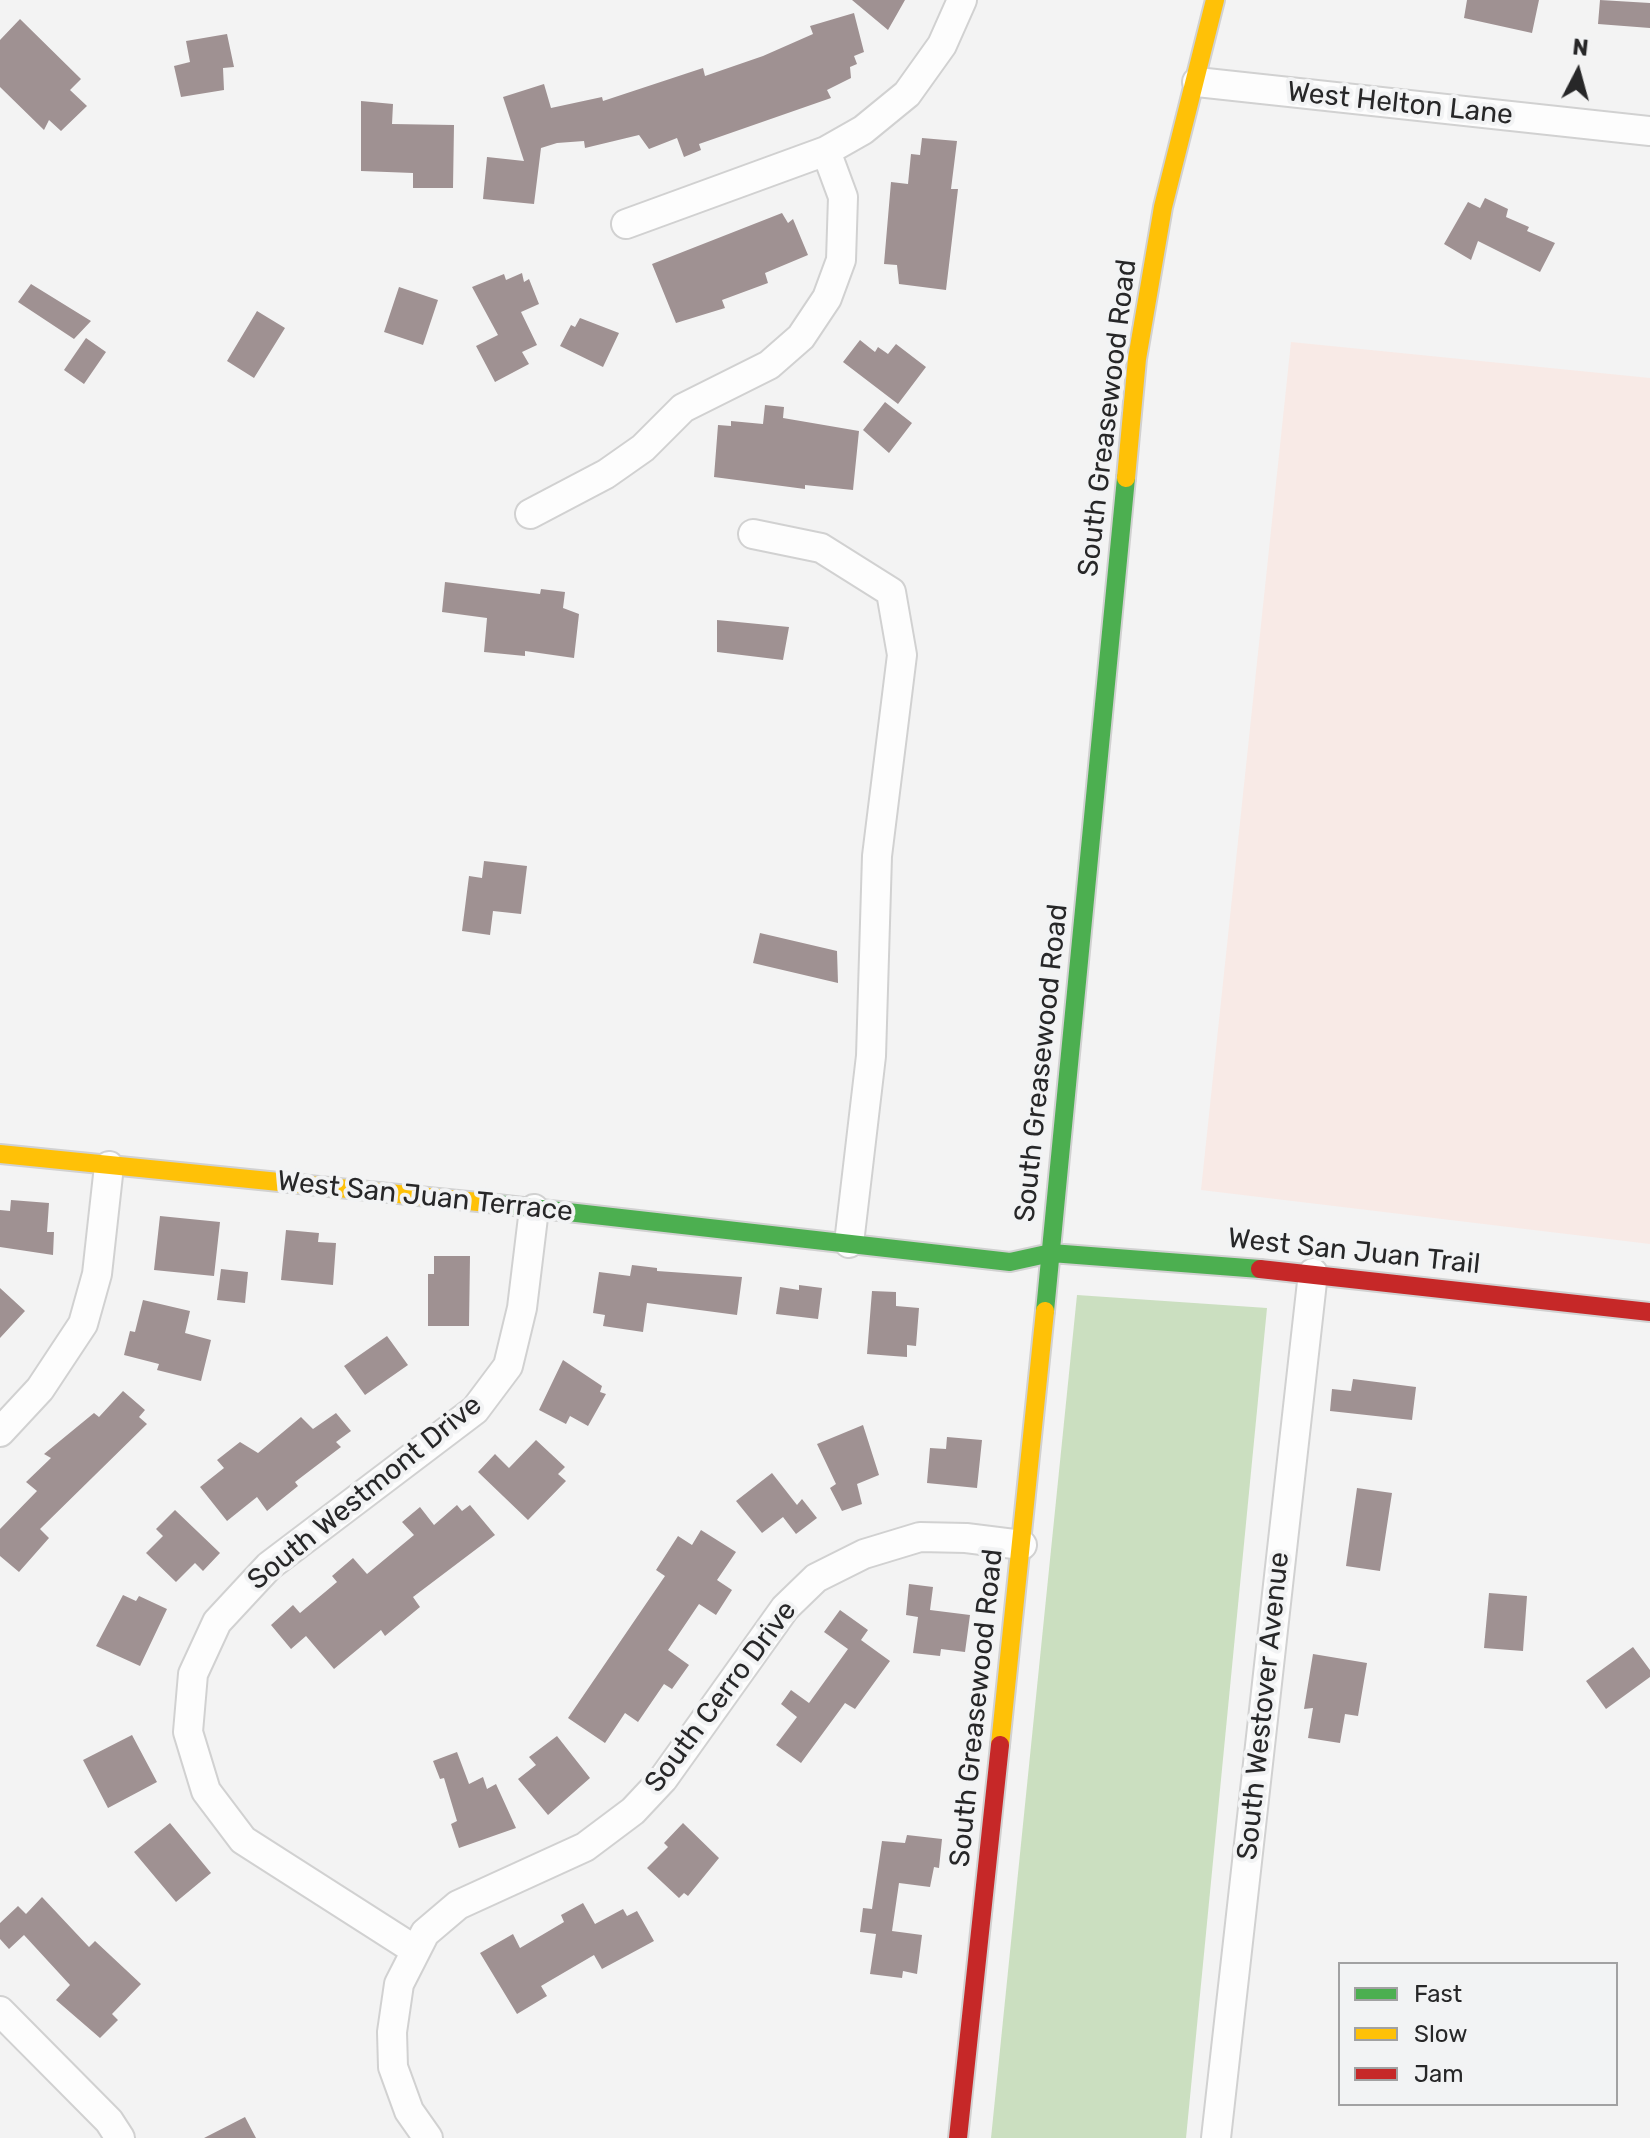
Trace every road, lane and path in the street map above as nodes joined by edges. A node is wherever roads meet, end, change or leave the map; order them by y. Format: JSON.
{"nodes":[{"id":1,"x":962,"y":0,"type":"edge"},
{"id":2,"x":1215,"y":0,"type":"edge"},
{"id":3,"x":1197,"y":82,"type":"junction"},
{"id":4,"x":1650,"y":131,"type":"edge"},
{"id":5,"x":826,"y":151,"type":"junction"},
{"id":6,"x":626,"y":224,"type":"dead end"},
{"id":7,"x":530,"y":514,"type":"dead end"},
{"id":8,"x":753,"y":534,"type":"dead end"},
{"id":9,"x":0,"y":1154,"type":"edge"},
{"id":10,"x":109,"y":1166,"type":"junction"},
{"id":11,"x":534,"y":1209,"type":"junction"},
{"id":12,"x":849,"y":1243,"type":"junction"},
{"id":13,"x":1051,"y":1253,"type":"junction"},
{"id":14,"x":1313,"y":1273,"type":"junction"},
{"id":15,"x":1650,"y":1312,"type":"edge"},
{"id":16,"x":0,"y":1432,"type":"edge"},
{"id":17,"x":1022,"y":1545,"type":"junction"},
{"id":18,"x":415,"y":1950,"type":"junction"},
{"id":19,"x":0,"y":2011,"type":"edge"},
{"id":20,"x":120,"y":2138,"type":"edge"},
{"id":21,"x":428,"y":2138,"type":"edge"},
{"id":22,"x":958,"y":2138,"type":"edge"},
{"id":23,"x":1216,"y":2138,"type":"edge"}],
"edges":[{"from":1,"to":5,"type":"street"},
{"from":2,"to":3,"type":"street","name":"South Greasewood Road"},
{"from":3,"to":4,"type":"street","name":"West Helton Lane"},
{"from":3,"to":13,"type":"street","name":"South Greasewood Road"},
{"from":5,"to":6,"type":"street"},
{"from":5,"to":7,"type":"street"},
{"from":8,"to":12,"type":"street"},
{"from":9,"to":10,"type":"street","name":"West San Juan Terrace"},
{"from":10,"to":11,"type":"street","name":"West San Juan Terrace"},
{"from":10,"to":16,"type":"street"},
{"from":11,"to":12,"type":"street","name":"West San Juan Terrace"},
{"from":11,"to":18,"type":"street","name":"South Westmont Drive"},
{"from":12,"to":13,"type":"street","name":"West San Juan Terrace"},
{"from":13,"to":14,"type":"street","name":"West San Juan Trail"},
{"from":13,"to":17,"type":"street","name":"South Greasewood Road"},
{"from":14,"to":15,"type":"street","name":"West San Juan Trail"},
{"from":14,"to":23,"type":"street","name":"South Westover Avenue"},
{"from":17,"to":18,"type":"street","name":"South Cerro Drive"},
{"from":17,"to":22,"type":"street","name":"South Greasewood Road"},
{"from":18,"to":21,"type":"street","name":"South Cerro Drive"},
{"from":19,"to":20,"type":"street"}]}
